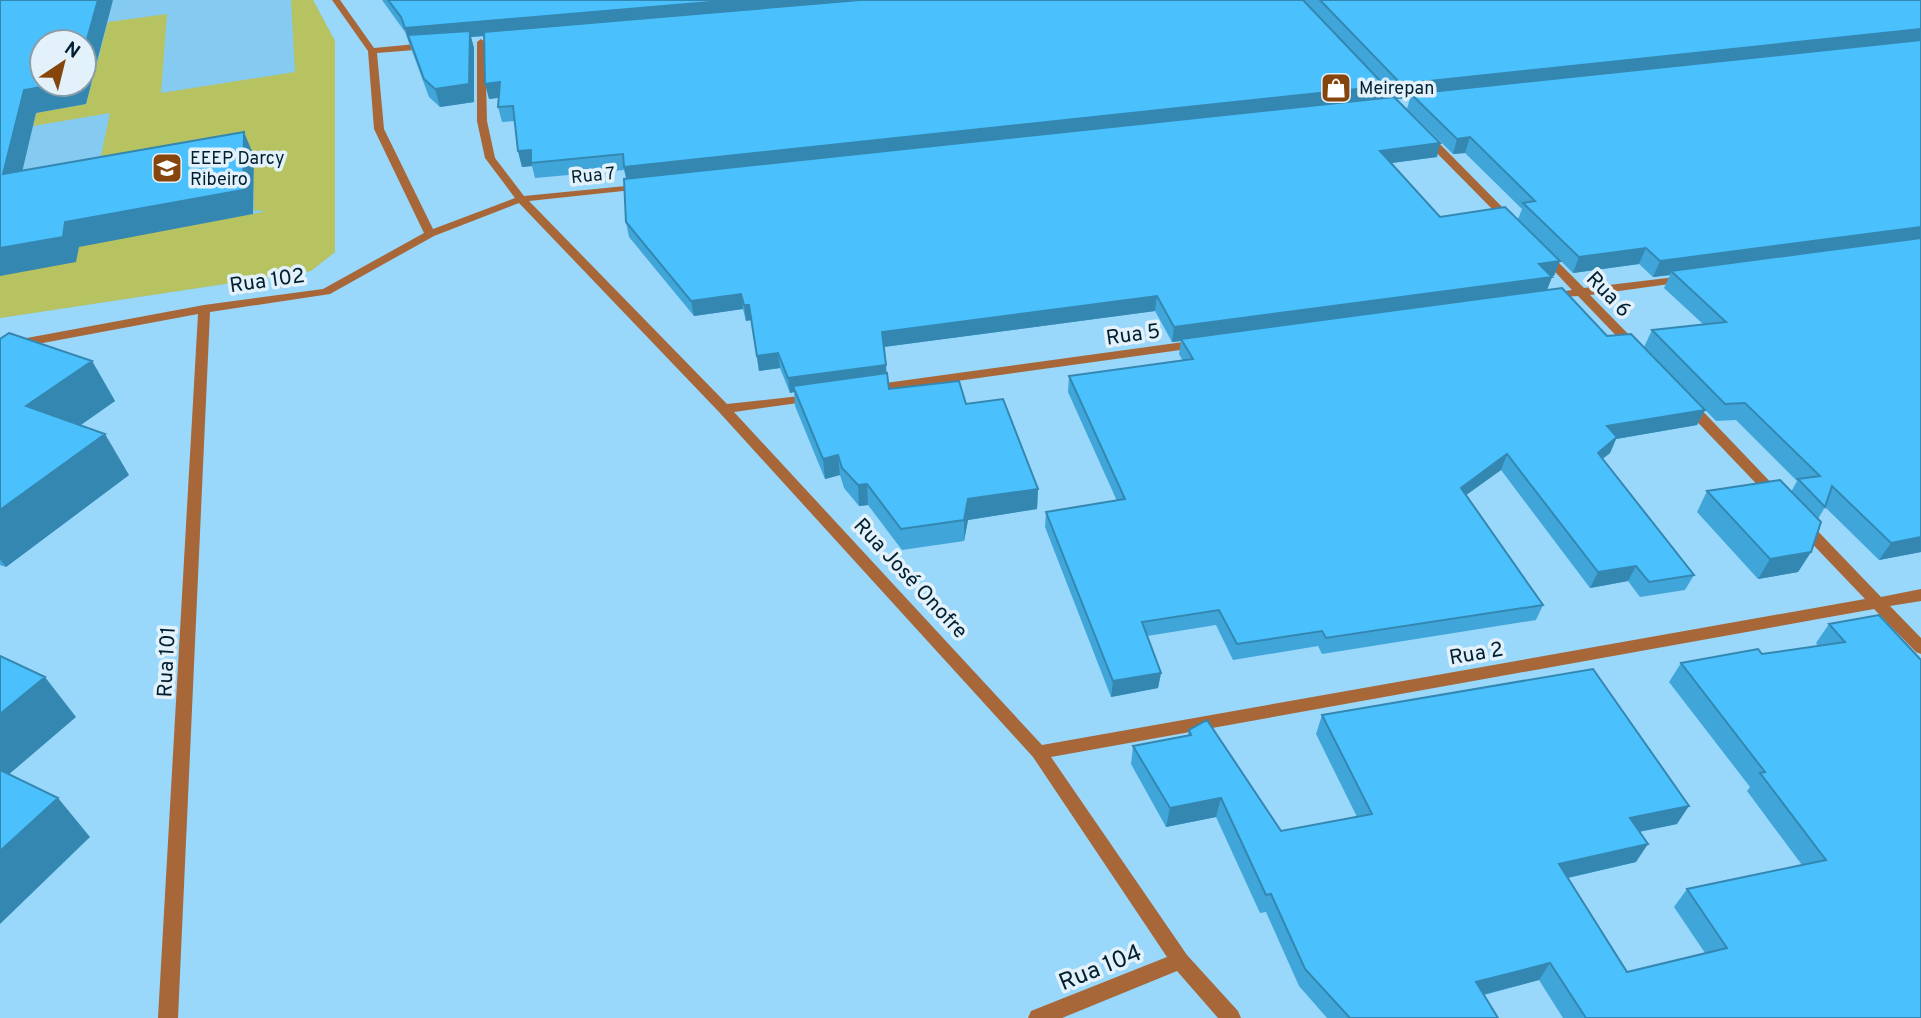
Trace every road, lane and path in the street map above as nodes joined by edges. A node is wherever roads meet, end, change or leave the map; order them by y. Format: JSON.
{"nodes":[{"id":1,"x":337,"y":0,"type":"edge"},
{"id":2,"x":494,"y":41,"type":"edge"},
{"id":3,"x":481,"y":42,"type":"junction"},
{"id":4,"x":467,"y":43,"type":"edge"},
{"id":5,"x":440,"y":45,"type":"edge"},
{"id":6,"x":372,"y":51,"type":"junction"},
{"id":7,"x":1416,"y":126,"type":"edge"},
{"id":8,"x":660,"y":184,"type":"edge"},
{"id":9,"x":521,"y":199,"type":"junction"},
{"id":10,"x":430,"y":234,"type":"junction"},
{"id":11,"x":1523,"y":234,"type":"edge"},
{"id":12,"x":1533,"y":243,"type":"edge"},
{"id":13,"x":1704,"y":276,"type":"edge"},
{"id":14,"x":1581,"y":292,"type":"junction"},
{"id":15,"x":1540,"y":298,"type":"edge"},
{"id":16,"x":204,"y":309,"type":"junction"},
{"id":17,"x":1208,"y":343,"type":"edge"},
{"id":18,"x":0,"y":347,"type":"edge"},
{"id":19,"x":1639,"y":352,"type":"edge"},
{"id":20,"x":862,"y":390,"type":"edge"},
{"id":21,"x":1677,"y":393,"type":"edge"},
{"id":22,"x":821,"y":396,"type":"edge"},
{"id":23,"x":724,"y":409,"type":"junction"},
{"id":24,"x":1782,"y":503,"type":"edge"},
{"id":25,"x":1792,"y":513,"type":"edge"},
{"id":26,"x":1921,"y":595,"type":"edge"},
{"id":27,"x":1878,"y":603,"type":"junction"},
{"id":28,"x":1921,"y":648,"type":"edge"},
{"id":29,"x":1039,"y":752,"type":"junction"},
{"id":30,"x":1180,"y":961,"type":"junction"},
{"id":31,"x":168,"y":1018,"type":"edge"},
{"id":32,"x":1038,"y":1018,"type":"edge"},
{"id":33,"x":1231,"y":1018,"type":"edge"}],
"edges":[{"from":1,"to":6,"type":"street"},
{"from":2,"to":3,"type":"street"},
{"from":3,"to":4,"type":"street"},
{"from":3,"to":9,"type":"street","name":"Rua José Onofre"},
{"from":5,"to":6,"type":"street"},
{"from":6,"to":10,"type":"street"},
{"from":7,"to":11,"type":"street"},
{"from":8,"to":9,"type":"street","name":"Rua 7"},
{"from":9,"to":10,"type":"street","name":"Rua 102"},
{"from":9,"to":23,"type":"street","name":"Rua José Onofre"},
{"from":10,"to":16,"type":"street","name":"Rua 102"},
{"from":12,"to":14,"type":"street","name":"Rua 6"},
{"from":13,"to":14,"type":"street"},
{"from":14,"to":15,"type":"street"},
{"from":14,"to":19,"type":"street","name":"Rua 6"},
{"from":16,"to":18,"type":"street","name":"Rua 102"},
{"from":16,"to":31,"type":"street","name":"Rua 101"},
{"from":17,"to":20,"type":"street","name":"Rua 5"},
{"from":21,"to":24,"type":"street"},
{"from":22,"to":23,"type":"street"},
{"from":23,"to":29,"type":"street","name":"Rua José Onofre"},
{"from":25,"to":27,"type":"street"},
{"from":26,"to":27,"type":"street","name":"Rua 2"},
{"from":27,"to":28,"type":"street"},
{"from":27,"to":29,"type":"street","name":"Rua 2"},
{"from":29,"to":30,"type":"street","name":"Rua José Onofre"},
{"from":30,"to":32,"type":"street","name":"Rua 104"},
{"from":30,"to":33,"type":"street","name":"Rua José Onofre"}]}
